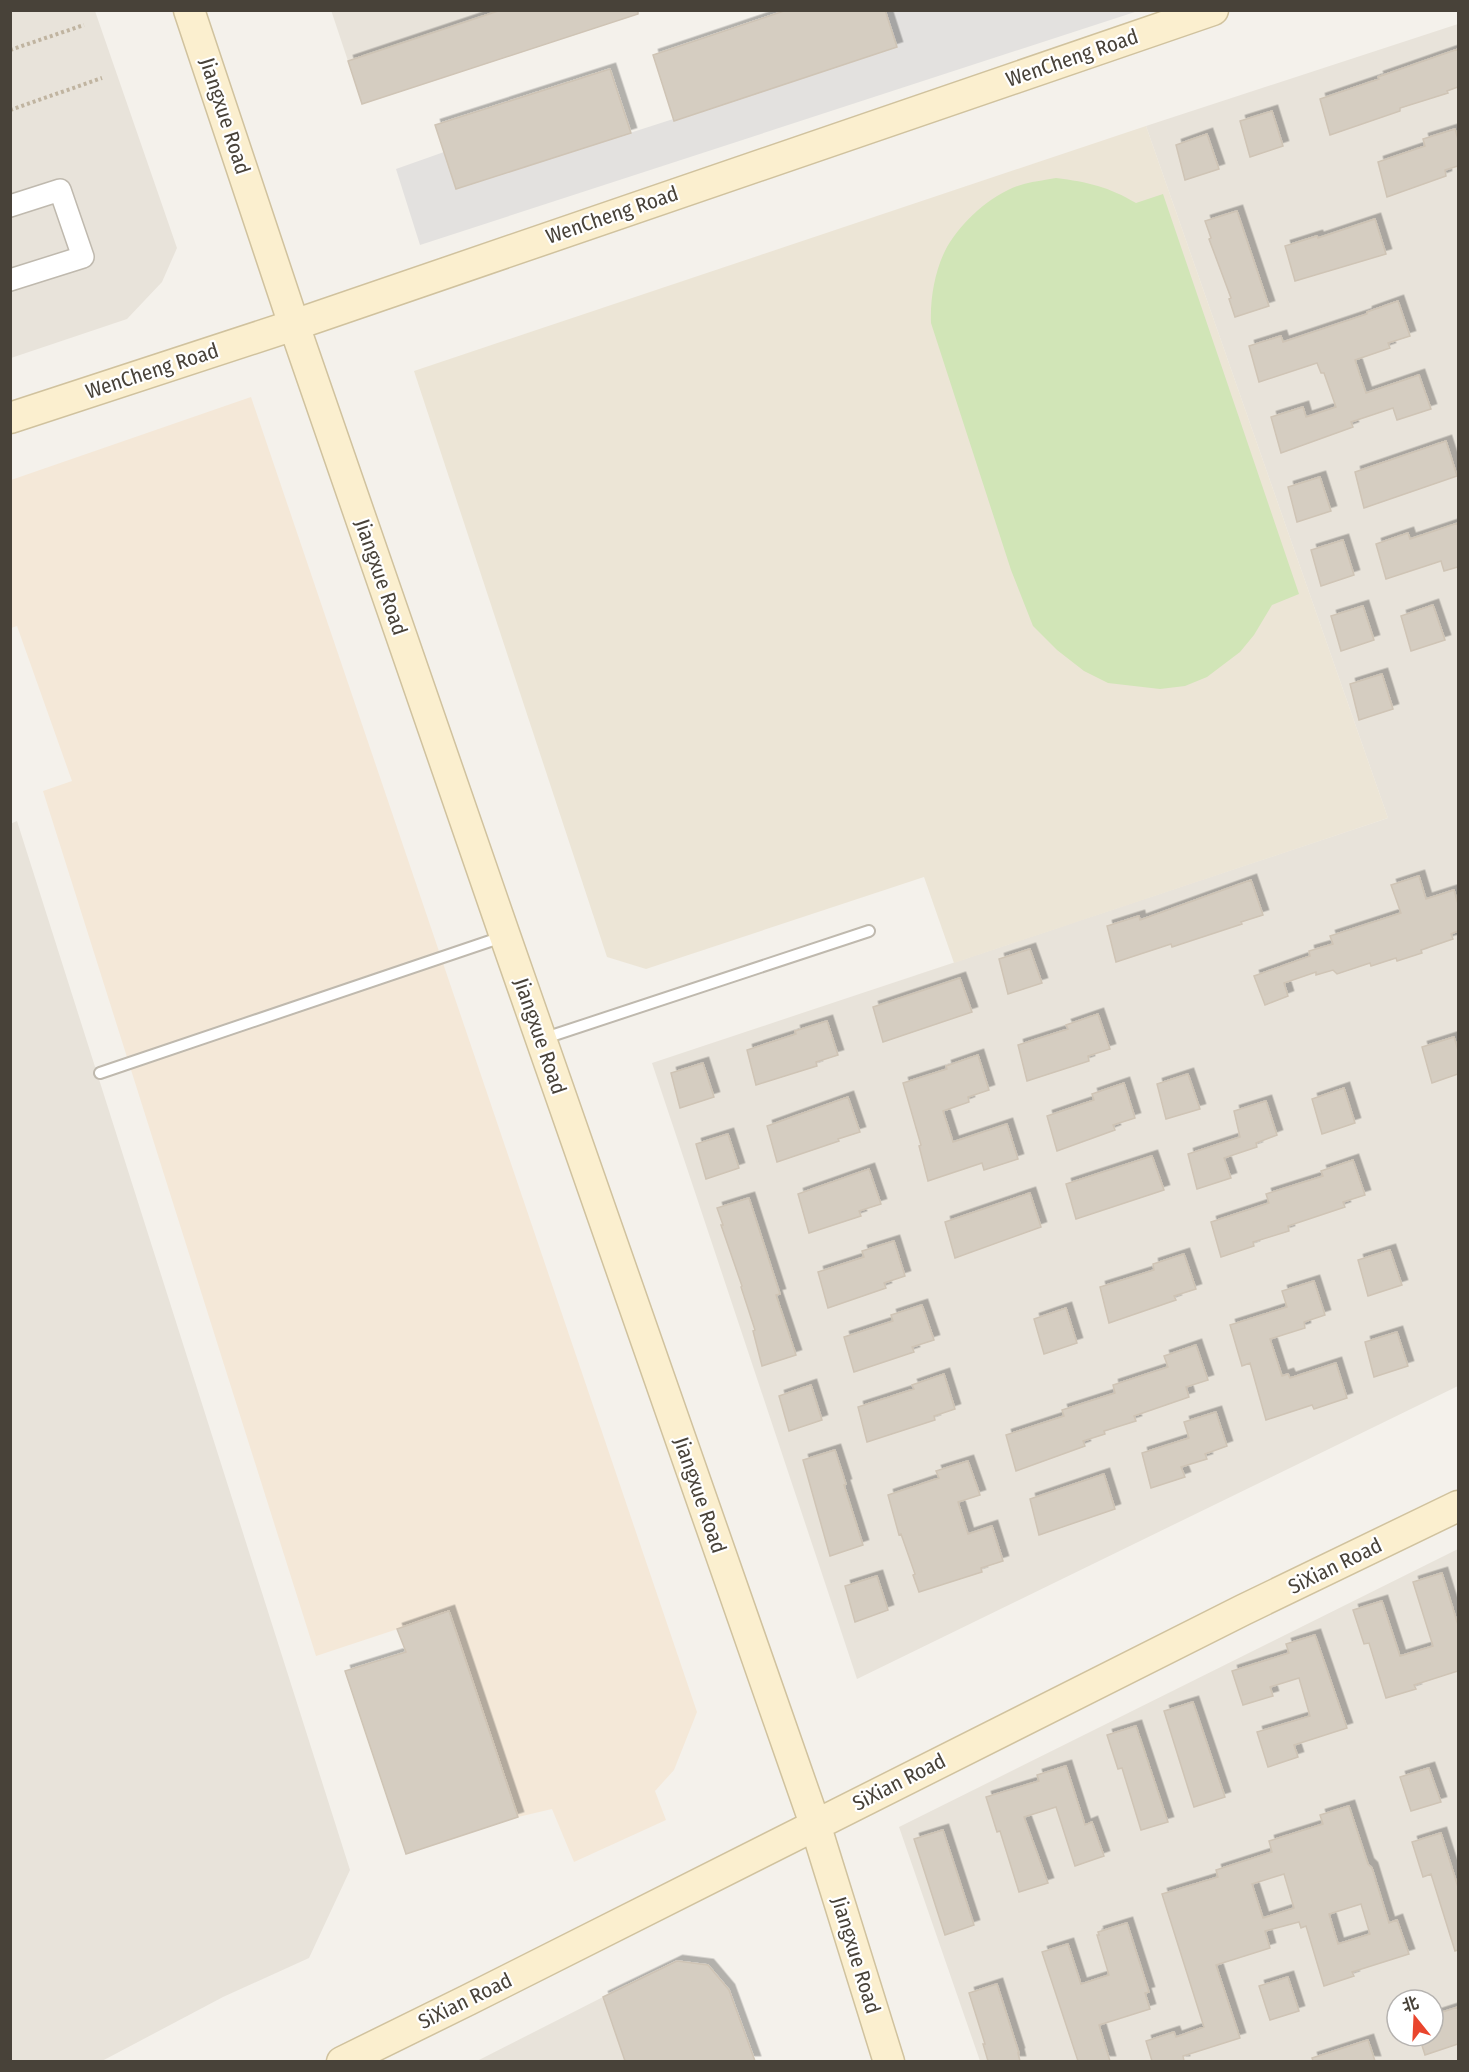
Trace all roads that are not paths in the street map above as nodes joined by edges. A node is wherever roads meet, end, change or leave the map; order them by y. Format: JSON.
{"nodes":[{"id":1,"x":189,"y":10,"type":"edge"},
{"id":2,"x":1214,"y":10,"type":"edge"},
{"id":3,"x":10,"y":206,"type":"edge"},
{"id":4,"x":10,"y":280,"type":"edge"},
{"id":5,"x":294,"y":325,"type":"junction"},
{"id":6,"x":10,"y":418,"type":"edge"},
{"id":7,"x":869,"y":931,"type":"dead end"},
{"id":8,"x":505,"y":936,"type":"junction"},
{"id":9,"x":541,"y":1040,"type":"junction"},
{"id":10,"x":100,"y":1073,"type":"dead end"},
{"id":11,"x":1458,"y":1506,"type":"edge"},
{"id":12,"x":815,"y":1824,"type":"junction"},
{"id":13,"x":342,"y":2061,"type":"edge"},
{"id":14,"x":889,"y":2061,"type":"edge"}],
"edges":[{"from":1,"to":5,"type":"main road","name":"Jiangxue Road"},
{"from":2,"to":5,"type":"main road","name":"WenCheng Road"},
{"from":3,"to":4,"type":"street"},
{"from":5,"to":6,"type":"main road","name":"WenCheng Road"},
{"from":5,"to":8,"type":"main road","name":"Jiangxue Road"},
{"from":7,"to":9,"type":"lane"},
{"from":8,"to":9,"type":"main road","name":"Jiangxue Road"},
{"from":8,"to":10,"type":"lane"},
{"from":9,"to":12,"type":"main road","name":"Jiangxue Road"},
{"from":11,"to":12,"type":"main road","name":"SiXian Road"},
{"from":12,"to":13,"type":"main road","name":"SiXian Road"},
{"from":12,"to":14,"type":"main road","name":"Jiangxue Road"}]}
